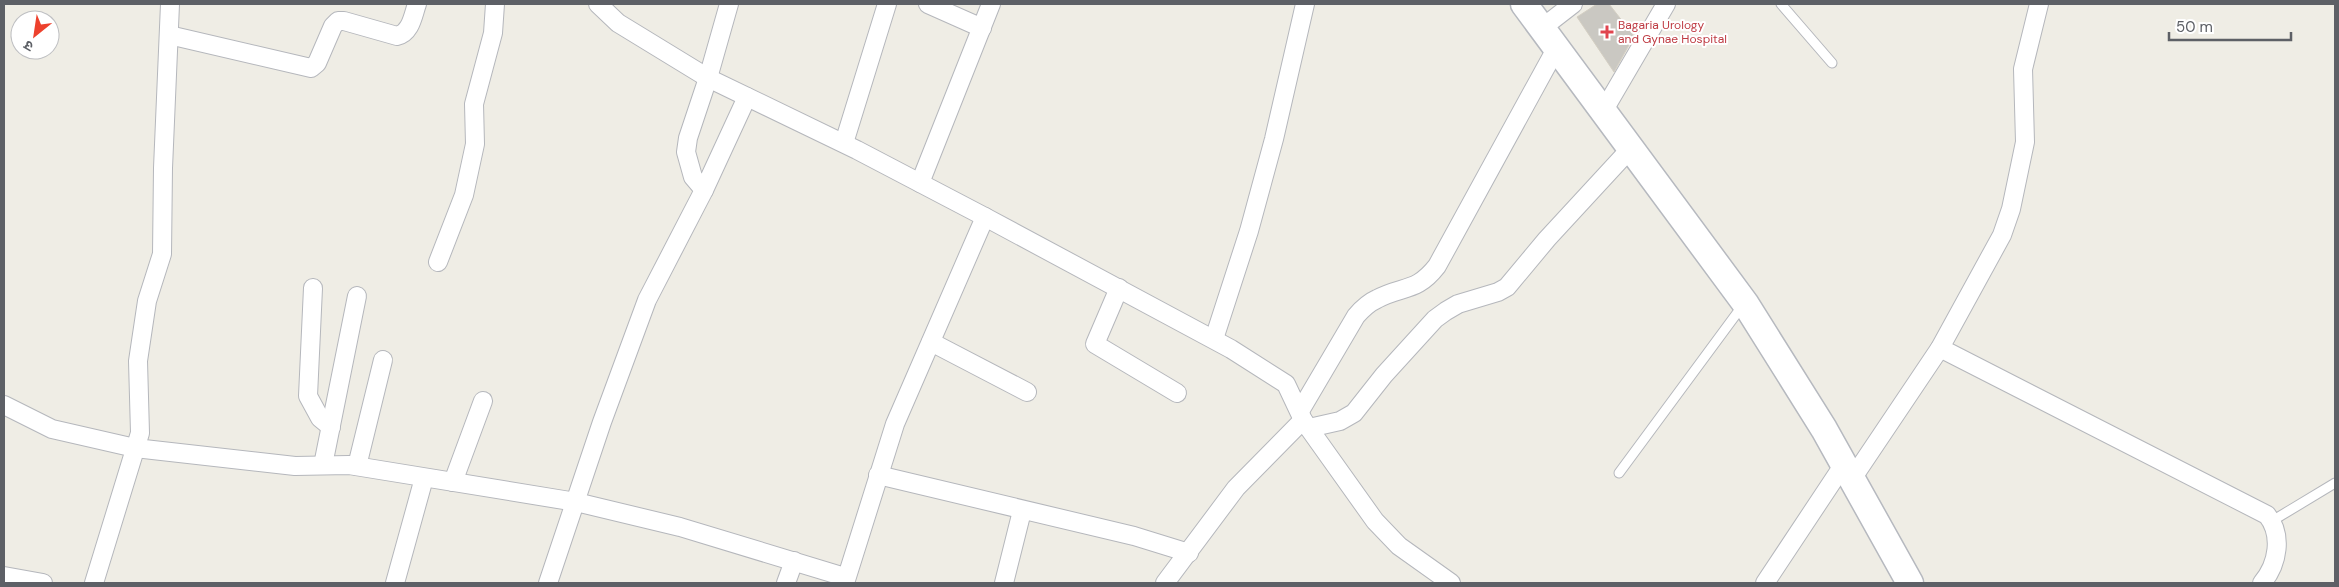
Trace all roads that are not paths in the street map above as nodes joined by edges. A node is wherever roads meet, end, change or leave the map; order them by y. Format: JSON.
{"nodes":[{"id":1,"x":170,"y":4,"type":"edge"},
{"id":2,"x":417,"y":4,"type":"edge"},
{"id":3,"x":495,"y":4,"type":"edge"},
{"id":4,"x":598,"y":4,"type":"edge"},
{"id":5,"x":729,"y":4,"type":"edge"},
{"id":6,"x":887,"y":4,"type":"edge"},
{"id":7,"x":928,"y":4,"type":"edge"},
{"id":8,"x":991,"y":4,"type":"edge"},
{"id":9,"x":1305,"y":4,"type":"edge"},
{"id":10,"x":1524,"y":4,"type":"edge"},
{"id":11,"x":1574,"y":4,"type":"edge"},
{"id":12,"x":1666,"y":4,"type":"edge"},
{"id":13,"x":1781,"y":4,"type":"edge"},
{"id":14,"x":2039,"y":4,"type":"edge"},
{"id":15,"x":615,"y":11,"type":"edge"},
{"id":16,"x":982,"y":28,"type":"junction"},
{"id":17,"x":169,"y":35,"type":"junction"},
{"id":18,"x":1549,"y":38,"type":"junction"},
{"id":19,"x":1832,"y":63,"type":"dead end"},
{"id":20,"x":708,"y":78,"type":"junction"},
{"id":21,"x":747,"y":97,"type":"junction"},
{"id":22,"x":1604,"y":110,"type":"junction"},
{"id":23,"x":844,"y":143,"type":"junction"},
{"id":24,"x":1631,"y":148,"type":"junction"},
{"id":25,"x":920,"y":183,"type":"junction"},
{"id":26,"x":704,"y":190,"type":"junction"},
{"id":27,"x":985,"y":217,"type":"junction"},
{"id":28,"x":438,"y":262,"type":"dead end"},
{"id":29,"x":313,"y":288,"type":"dead end"},
{"id":30,"x":1118,"y":288,"type":"junction"},
{"id":31,"x":357,"y":296,"type":"dead end"},
{"id":32,"x":1745,"y":303,"type":"junction"},
{"id":33,"x":1214,"y":339,"type":"junction"},
{"id":34,"x":931,"y":342,"type":"junction"},
{"id":35,"x":1940,"y":348,"type":"junction"},
{"id":36,"x":383,"y":360,"type":"dead end"},
{"id":37,"x":1027,"y":392,"type":"dead end"},
{"id":38,"x":1177,"y":393,"type":"dead end"},
{"id":39,"x":483,"y":401,"type":"dead end"},
{"id":40,"x":4,"y":405,"type":"edge"},
{"id":41,"x":1304,"y":420,"type":"junction"},
{"id":42,"x":331,"y":427,"type":"junction"},
{"id":43,"x":135,"y":448,"type":"junction"},
{"id":44,"x":323,"y":465,"type":"junction"},
{"id":45,"x":357,"y":466,"type":"junction"},
{"id":46,"x":1848,"y":471,"type":"junction"},
{"id":47,"x":1619,"y":473,"type":"dead end"},
{"id":48,"x":878,"y":475,"type":"junction"},
{"id":49,"x":424,"y":478,"type":"junction"},
{"id":50,"x":454,"y":482,"type":"junction"},
{"id":51,"x":2335,"y":482,"type":"edge"},
{"id":52,"x":576,"y":502,"type":"junction"},
{"id":53,"x":1022,"y":511,"type":"junction"},
{"id":54,"x":2272,"y":521,"type":"junction"},
{"id":55,"x":1189,"y":553,"type":"junction"},
{"id":56,"x":794,"y":561,"type":"junction"},
{"id":57,"x":4,"y":576,"type":"edge"},
{"id":58,"x":1426,"y":576,"type":"edge"},
{"id":59,"x":845,"y":580,"type":"edge"},
{"id":60,"x":43,"y":583,"type":"edge"},
{"id":61,"x":94,"y":583,"type":"edge"},
{"id":62,"x":394,"y":583,"type":"edge"},
{"id":63,"x":548,"y":583,"type":"edge"},
{"id":64,"x":786,"y":583,"type":"edge"},
{"id":65,"x":1004,"y":583,"type":"edge"},
{"id":66,"x":1165,"y":583,"type":"edge"},
{"id":67,"x":1451,"y":583,"type":"edge"},
{"id":68,"x":1765,"y":583,"type":"edge"},
{"id":69,"x":1910,"y":583,"type":"edge"},
{"id":70,"x":2262,"y":583,"type":"edge"}],
"edges":[{"from":1,"to":17,"type":"street"},
{"from":2,"to":17,"type":"street"},
{"from":3,"to":28,"type":"street"},
{"from":4,"to":15,"type":"street"},
{"from":5,"to":20,"type":"street"},
{"from":6,"to":23,"type":"street"},
{"from":7,"to":16,"type":"street"},
{"from":8,"to":16,"type":"street"},
{"from":9,"to":33,"type":"street"},
{"from":10,"to":18,"type":"street"},
{"from":11,"to":18,"type":"street"},
{"from":12,"to":22,"type":"street"},
{"from":13,"to":19,"type":"lane"},
{"from":14,"to":35,"type":"street"},
{"from":15,"to":20,"type":"street"},
{"from":16,"to":25,"type":"street"},
{"from":17,"to":43,"type":"street"},
{"from":18,"to":22,"type":"street"},
{"from":18,"to":41,"type":"street"},
{"from":20,"to":21,"type":"street"},
{"from":20,"to":26,"type":"street"},
{"from":21,"to":23,"type":"street"},
{"from":21,"to":26,"type":"street"},
{"from":22,"to":24,"type":"street"},
{"from":23,"to":25,"type":"street"},
{"from":24,"to":32,"type":"street"},
{"from":24,"to":41,"type":"street"},
{"from":25,"to":27,"type":"street"},
{"from":26,"to":52,"type":"street"},
{"from":27,"to":30,"type":"street"},
{"from":27,"to":34,"type":"street"},
{"from":29,"to":42,"type":"street"},
{"from":30,"to":33,"type":"street"},
{"from":30,"to":38,"type":"street"},
{"from":31,"to":42,"type":"street"},
{"from":32,"to":46,"type":"street"},
{"from":32,"to":47,"type":"lane"},
{"from":33,"to":41,"type":"street"},
{"from":34,"to":37,"type":"street"},
{"from":34,"to":48,"type":"street"},
{"from":35,"to":46,"type":"street"},
{"from":35,"to":54,"type":"street"},
{"from":36,"to":45,"type":"street"},
{"from":39,"to":50,"type":"street"},
{"from":40,"to":43,"type":"street"},
{"from":41,"to":55,"type":"street"},
{"from":41,"to":58,"type":"street"},
{"from":42,"to":44,"type":"street"},
{"from":43,"to":44,"type":"street"},
{"from":43,"to":61,"type":"street"},
{"from":44,"to":45,"type":"street"},
{"from":45,"to":49,"type":"street"},
{"from":46,"to":68,"type":"street"},
{"from":46,"to":69,"type":"street"},
{"from":48,"to":53,"type":"street"},
{"from":48,"to":59,"type":"street"},
{"from":49,"to":50,"type":"street"},
{"from":49,"to":62,"type":"street"},
{"from":50,"to":52,"type":"street"},
{"from":51,"to":54,"type":"lane"},
{"from":52,"to":56,"type":"street"},
{"from":52,"to":63,"type":"street"},
{"from":53,"to":55,"type":"street"},
{"from":53,"to":65,"type":"street"},
{"from":54,"to":70,"type":"street"},
{"from":55,"to":66,"type":"street"},
{"from":56,"to":59,"type":"street"},
{"from":56,"to":64,"type":"street"},
{"from":57,"to":60,"type":"street"},
{"from":58,"to":67,"type":"street"}]}
